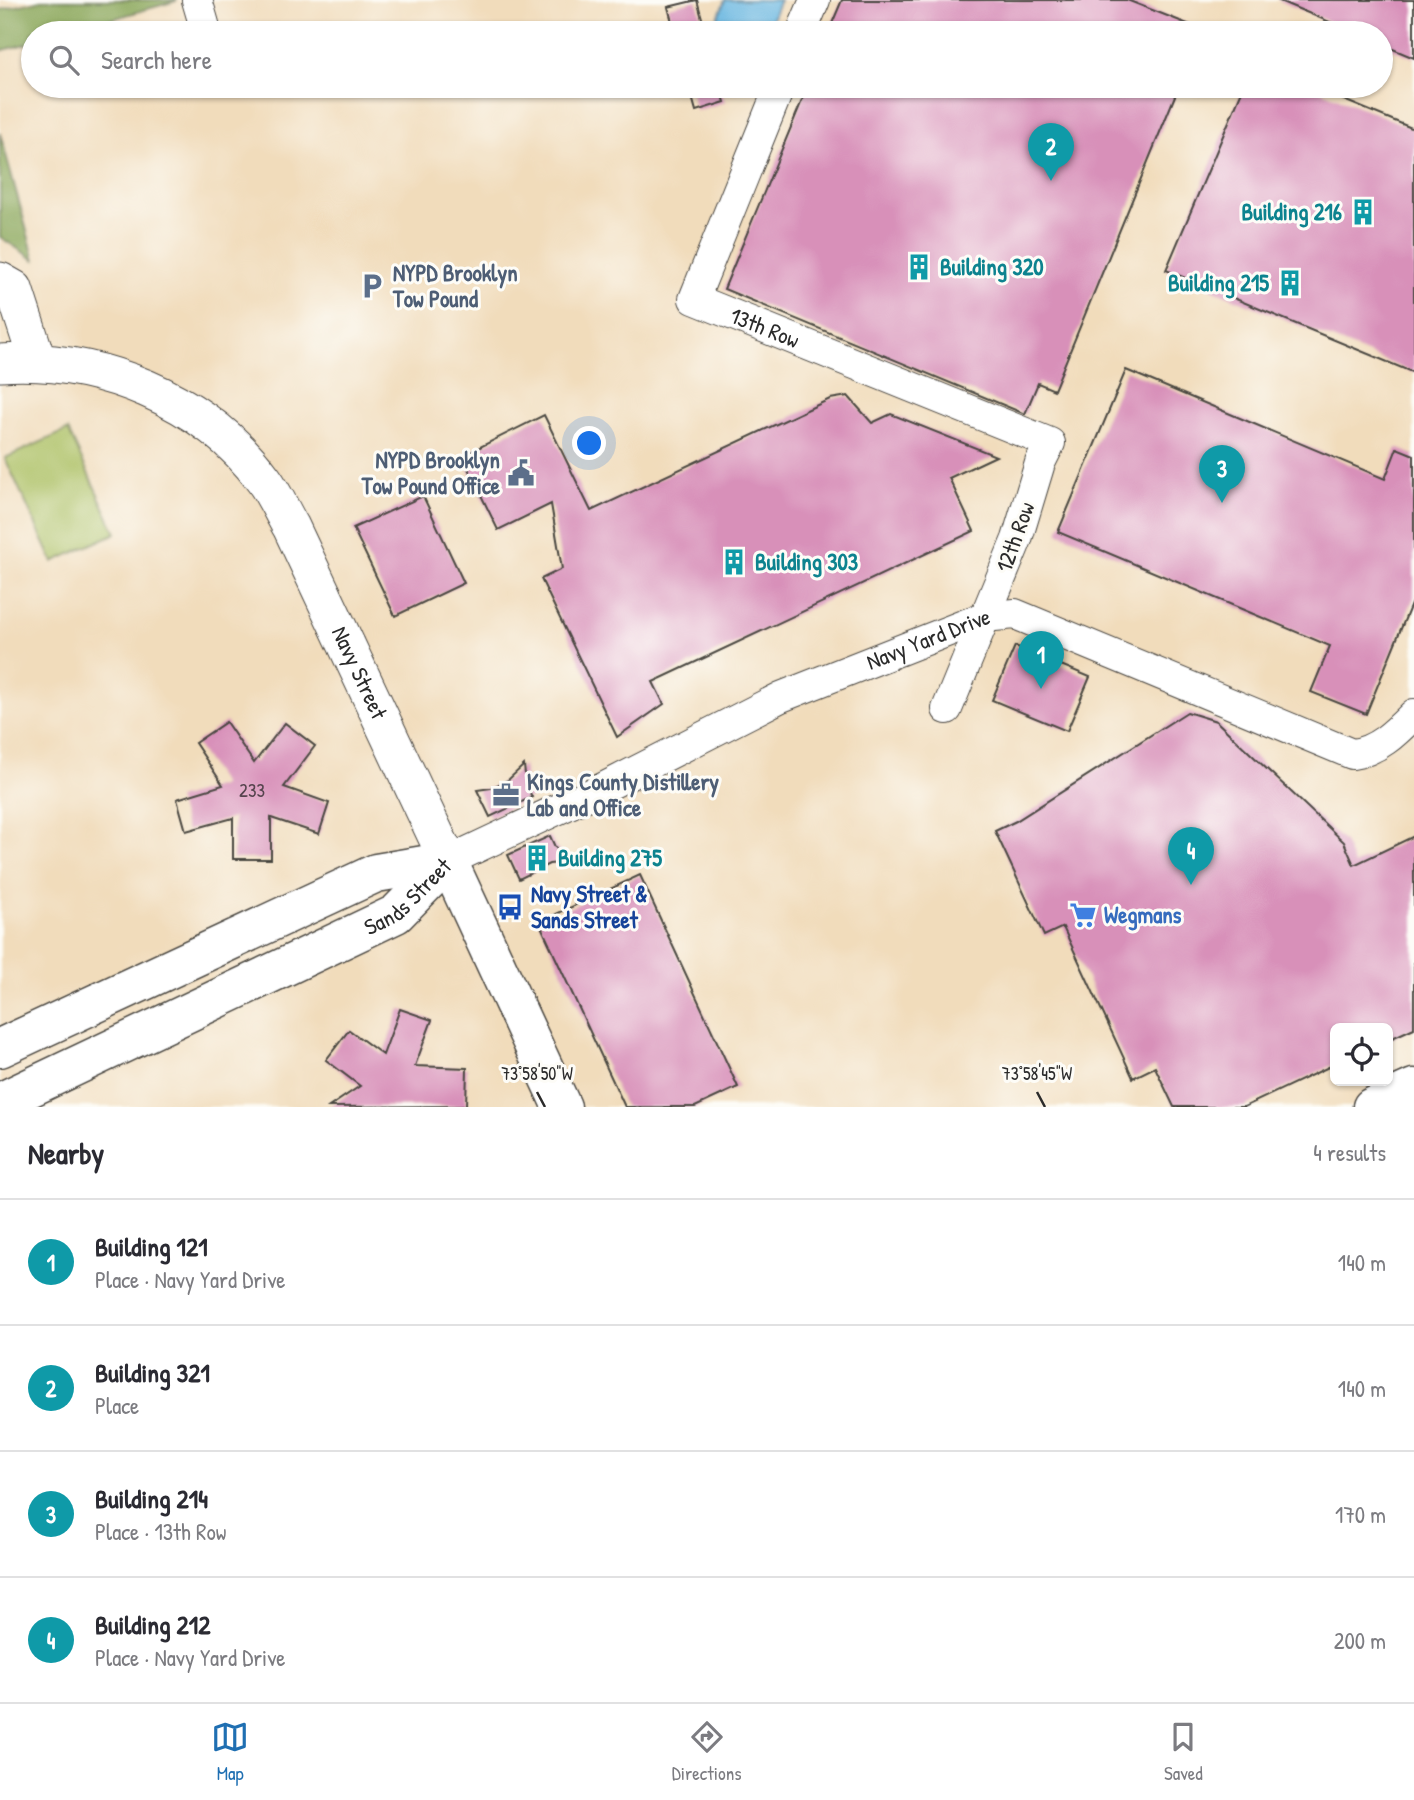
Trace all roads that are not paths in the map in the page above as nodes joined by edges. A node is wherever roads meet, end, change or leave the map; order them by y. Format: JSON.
{"nodes":[{"id":1,"x":815,"y":0,"type":"edge"},
{"id":2,"x":806,"y":21,"type":"edge"},
{"id":3,"x":775,"y":98,"type":"edge"},
{"id":4,"x":0,"y":281,"type":"edge"},
{"id":5,"x":37,"y":360,"type":"junction"},
{"id":6,"x":0,"y":363,"type":"edge"},
{"id":7,"x":1050,"y":443,"type":"joint"},
{"id":8,"x":984,"y":617,"type":"junction"},
{"id":9,"x":947,"y":709,"type":"dead end"},
{"id":10,"x":1414,"y":713,"type":"edge"},
{"id":11,"x":447,"y":862,"type":"junction"},
{"id":12,"x":0,"y":1048,"type":"edge"},
{"id":13,"x":1414,"y":1088,"type":"edge"},
{"id":14,"x":0,"y":1102,"type":"edge"},
{"id":15,"x":562,"y":1107,"type":"edge"},
{"id":16,"x":1372,"y":1107,"type":"edge"}],
"edges":[{"from":1,"to":2,"type":"street"},
{"from":3,"to":7,"type":"street","name":"13th Row"},
{"from":4,"to":5,"type":"street"},
{"from":5,"to":6,"type":"street","name":"Navy Street"},
{"from":5,"to":11,"type":"street","name":"Navy Street"},
{"from":7,"to":8,"type":"street","name":"12th Row"},
{"from":8,"to":9,"type":"street","name":"12th Row"},
{"from":8,"to":10,"type":"street","name":"Navy Yard Drive"},
{"from":8,"to":11,"type":"street","name":"Navy Yard Drive"},
{"from":11,"to":12,"type":"main road","name":"Sands Street"},
{"from":11,"to":14,"type":"main road","name":"Sands Street"},
{"from":11,"to":15,"type":"main road","name":"Navy Street"},
{"from":13,"to":16,"type":"main road"}]}
